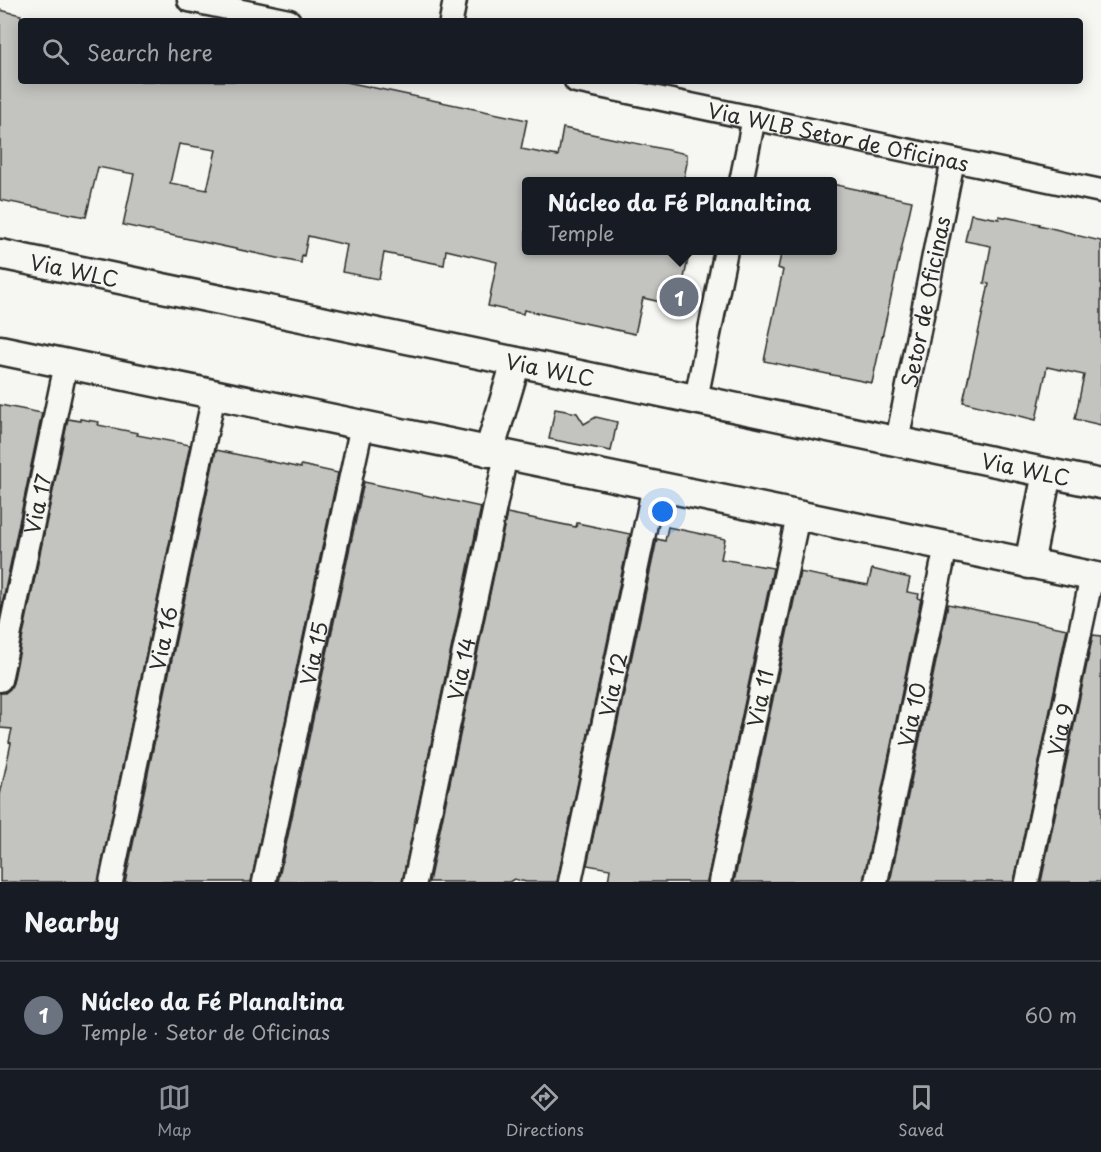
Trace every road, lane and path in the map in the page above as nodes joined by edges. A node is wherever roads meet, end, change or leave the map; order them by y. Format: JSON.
{"nodes":[{"id":1,"x":189,"y":0,"type":"edge"},
{"id":2,"x":455,"y":0,"type":"edge"},
{"id":3,"x":275,"y":18,"type":"edge"},
{"id":4,"x":452,"y":18,"type":"edge"},
{"id":5,"x":590,"y":84,"type":"edge"},
{"id":6,"x":754,"y":118,"type":"junction"},
{"id":7,"x":953,"y":160,"type":"junction"},
{"id":8,"x":742,"y":177,"type":"edge"},
{"id":9,"x":1101,"y":190,"type":"edge"},
{"id":10,"x":0,"y":254,"type":"edge"},
{"id":11,"x":725,"y":255,"type":"edge"},
{"id":12,"x":0,"y":350,"type":"edge"},
{"id":13,"x":516,"y":362,"type":"junction"},
{"id":14,"x":66,"y":364,"type":"junction"},
{"id":15,"x":214,"y":395,"type":"junction"},
{"id":16,"x":696,"y":399,"type":"junction"},
{"id":17,"x":362,"y":425,"type":"junction"},
{"id":18,"x":897,"y":441,"type":"junction"},
{"id":19,"x":497,"y":453,"type":"junction"},
{"id":20,"x":1047,"y":473,"type":"junction"},
{"id":21,"x":1101,"y":484,"type":"edge"},
{"id":22,"x":654,"y":486,"type":"junction"},
{"id":23,"x":798,"y":516,"type":"junction"},
{"id":24,"x":946,"y":546,"type":"junction"},
{"id":25,"x":1029,"y":564,"type":"junction"},
{"id":26,"x":1097,"y":577,"type":"edge"},
{"id":27,"x":0,"y":680,"type":"edge"},
{"id":28,"x":111,"y":882,"type":"edge"},
{"id":29,"x":264,"y":882,"type":"edge"},
{"id":30,"x":415,"y":882,"type":"edge"},
{"id":31,"x":570,"y":882,"type":"edge"},
{"id":32,"x":720,"y":882,"type":"edge"},
{"id":33,"x":876,"y":882,"type":"edge"},
{"id":34,"x":1028,"y":882,"type":"edge"}],
"edges":[{"from":1,"to":3,"type":"street"},
{"from":2,"to":4,"type":"street"},
{"from":5,"to":6,"type":"street","name":"Via WLB Setor de Oficinas"},
{"from":6,"to":7,"type":"street","name":"Via WLB Setor de Oficinas"},
{"from":6,"to":8,"type":"street"},
{"from":7,"to":9,"type":"street","name":"Via WLB Setor de Oficinas"},
{"from":7,"to":18,"type":"street","name":"Setor de Oficinas"},
{"from":10,"to":13,"type":"street","name":"Via WLC"},
{"from":11,"to":16,"type":"street"},
{"from":12,"to":14,"type":"street"},
{"from":13,"to":16,"type":"street","name":"Via WLC"},
{"from":13,"to":19,"type":"street"},
{"from":14,"to":15,"type":"street"},
{"from":14,"to":27,"type":"street","name":"Via 17"},
{"from":15,"to":17,"type":"street"},
{"from":15,"to":28,"type":"street","name":"Via 16"},
{"from":16,"to":18,"type":"street","name":"Via WLC"},
{"from":17,"to":19,"type":"street"},
{"from":17,"to":29,"type":"street","name":"Via 15"},
{"from":18,"to":20,"type":"street","name":"Via WLC"},
{"from":19,"to":22,"type":"street"},
{"from":19,"to":30,"type":"street","name":"Via 14"},
{"from":20,"to":21,"type":"street","name":"Via WLC"},
{"from":20,"to":25,"type":"street"},
{"from":22,"to":23,"type":"street"},
{"from":22,"to":31,"type":"street","name":"Via 12"},
{"from":23,"to":24,"type":"street"},
{"from":23,"to":32,"type":"street","name":"Via 11"},
{"from":24,"to":25,"type":"street"},
{"from":24,"to":33,"type":"street","name":"Via 10"},
{"from":25,"to":26,"type":"street"},
{"from":26,"to":34,"type":"street","name":"Via 9"}]}
